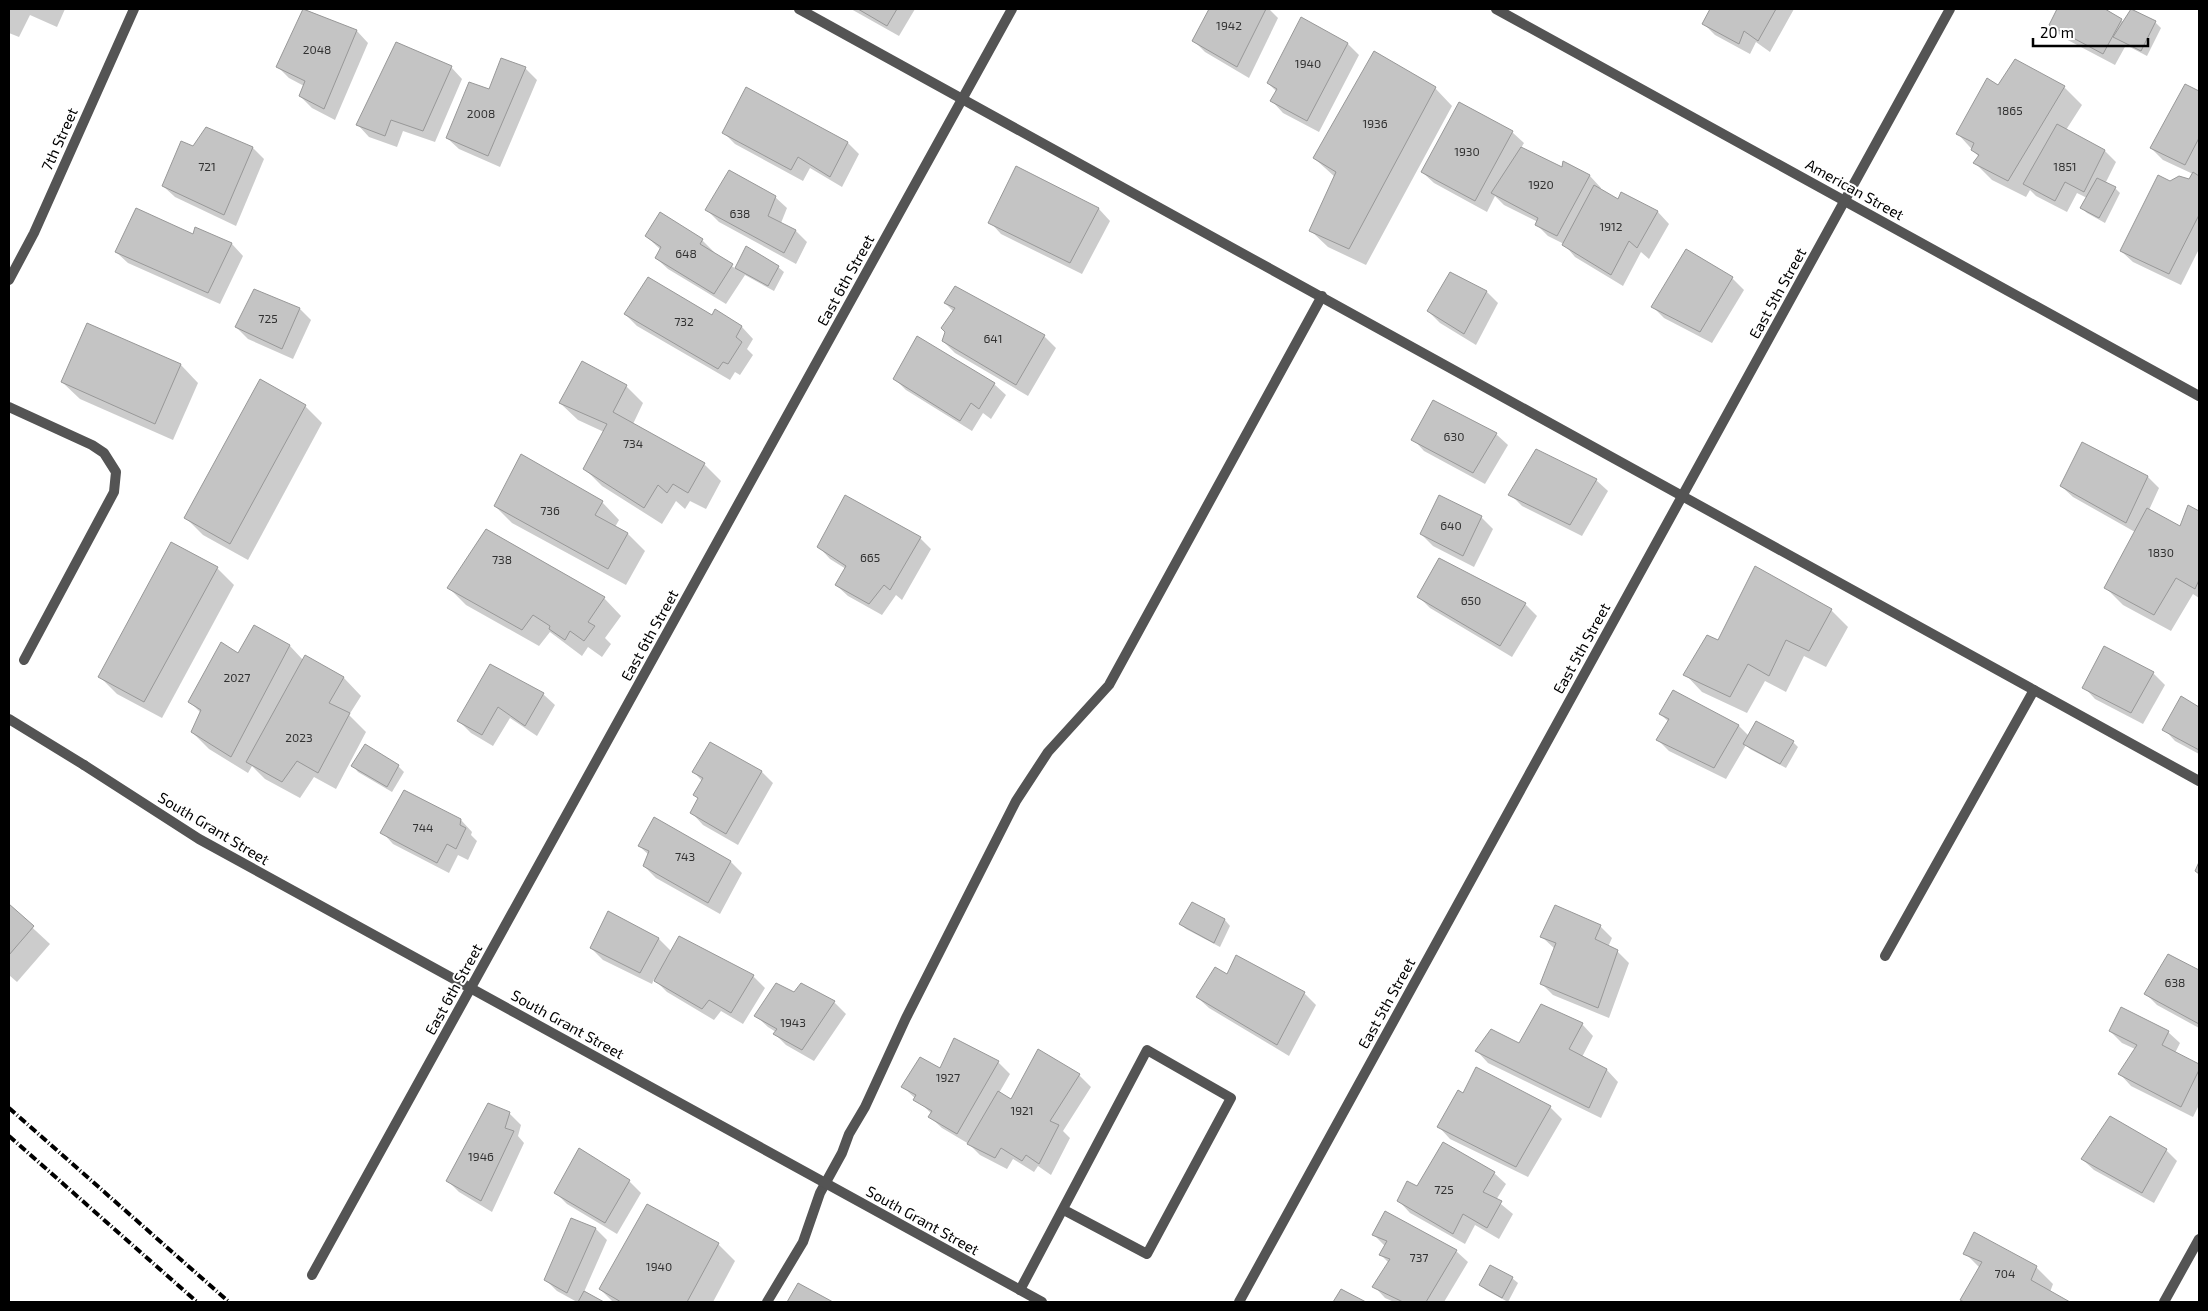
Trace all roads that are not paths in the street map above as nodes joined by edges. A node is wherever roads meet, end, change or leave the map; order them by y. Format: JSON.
{"nodes":[{"id":1,"x":134,"y":9,"type":"edge"},
{"id":2,"x":799,"y":9,"type":"edge"},
{"id":3,"x":1012,"y":9,"type":"edge"},
{"id":4,"x":1496,"y":9,"type":"edge"},
{"id":5,"x":1950,"y":9,"type":"edge"},
{"id":6,"x":962,"y":98,"type":"junction"},
{"id":7,"x":1845,"y":200,"type":"junction"},
{"id":8,"x":9,"y":280,"type":"edge"},
{"id":9,"x":1322,"y":296,"type":"junction"},
{"id":10,"x":2199,"y":396,"type":"edge"},
{"id":11,"x":9,"y":407,"type":"edge"},
{"id":12,"x":1683,"y":495,"type":"junction"},
{"id":13,"x":24,"y":660,"type":"dead end"},
{"id":14,"x":2034,"y":690,"type":"junction"},
{"id":15,"x":9,"y":719,"type":"edge"},
{"id":16,"x":2199,"y":782,"type":"edge"},
{"id":17,"x":1884,"y":956,"type":"dead end"},
{"id":18,"x":471,"y":988,"type":"junction"},
{"id":19,"x":825,"y":1183,"type":"junction"},
{"id":20,"x":1064,"y":1210,"type":"junction"},
{"id":21,"x":2199,"y":1239,"type":"edge"},
{"id":22,"x":312,"y":1275,"type":"dead end"},
{"id":23,"x":1020,"y":1290,"type":"junction"},
{"id":24,"x":767,"y":1302,"type":"edge"},
{"id":25,"x":1042,"y":1302,"type":"edge"},
{"id":26,"x":1239,"y":1302,"type":"edge"},
{"id":27,"x":2164,"y":1302,"type":"edge"}],
"edges":[{"from":1,"to":8,"type":"street","name":"7th Street"},
{"from":2,"to":6,"type":"street"},
{"from":3,"to":6,"type":"street","name":"East 6th Street"},
{"from":4,"to":7,"type":"street","name":"American Street"},
{"from":5,"to":7,"type":"street","name":"East 5th Street"},
{"from":6,"to":9,"type":"street"},
{"from":6,"to":18,"type":"street","name":"East 6th Street"},
{"from":7,"to":10,"type":"street","name":"American Street"},
{"from":7,"to":12,"type":"street","name":"East 5th Street"},
{"from":9,"to":12,"type":"street"},
{"from":9,"to":19,"type":"street"},
{"from":11,"to":13,"type":"street"},
{"from":12,"to":14,"type":"street"},
{"from":12,"to":26,"type":"street","name":"East 5th Street"},
{"from":14,"to":16,"type":"street"},
{"from":14,"to":17,"type":"street"},
{"from":15,"to":18,"type":"street","name":"South Grant Street"},
{"from":18,"to":19,"type":"street","name":"South Grant Street"},
{"from":18,"to":22,"type":"street","name":"East 6th Street"},
{"from":19,"to":23,"type":"street","name":"South Grant Street"},
{"from":19,"to":24,"type":"street"},
{"from":20,"to":20,"type":"street"},
{"from":20,"to":23,"type":"street"},
{"from":21,"to":27,"type":"street"},
{"from":23,"to":25,"type":"street","name":"South Grant Street"}]}
